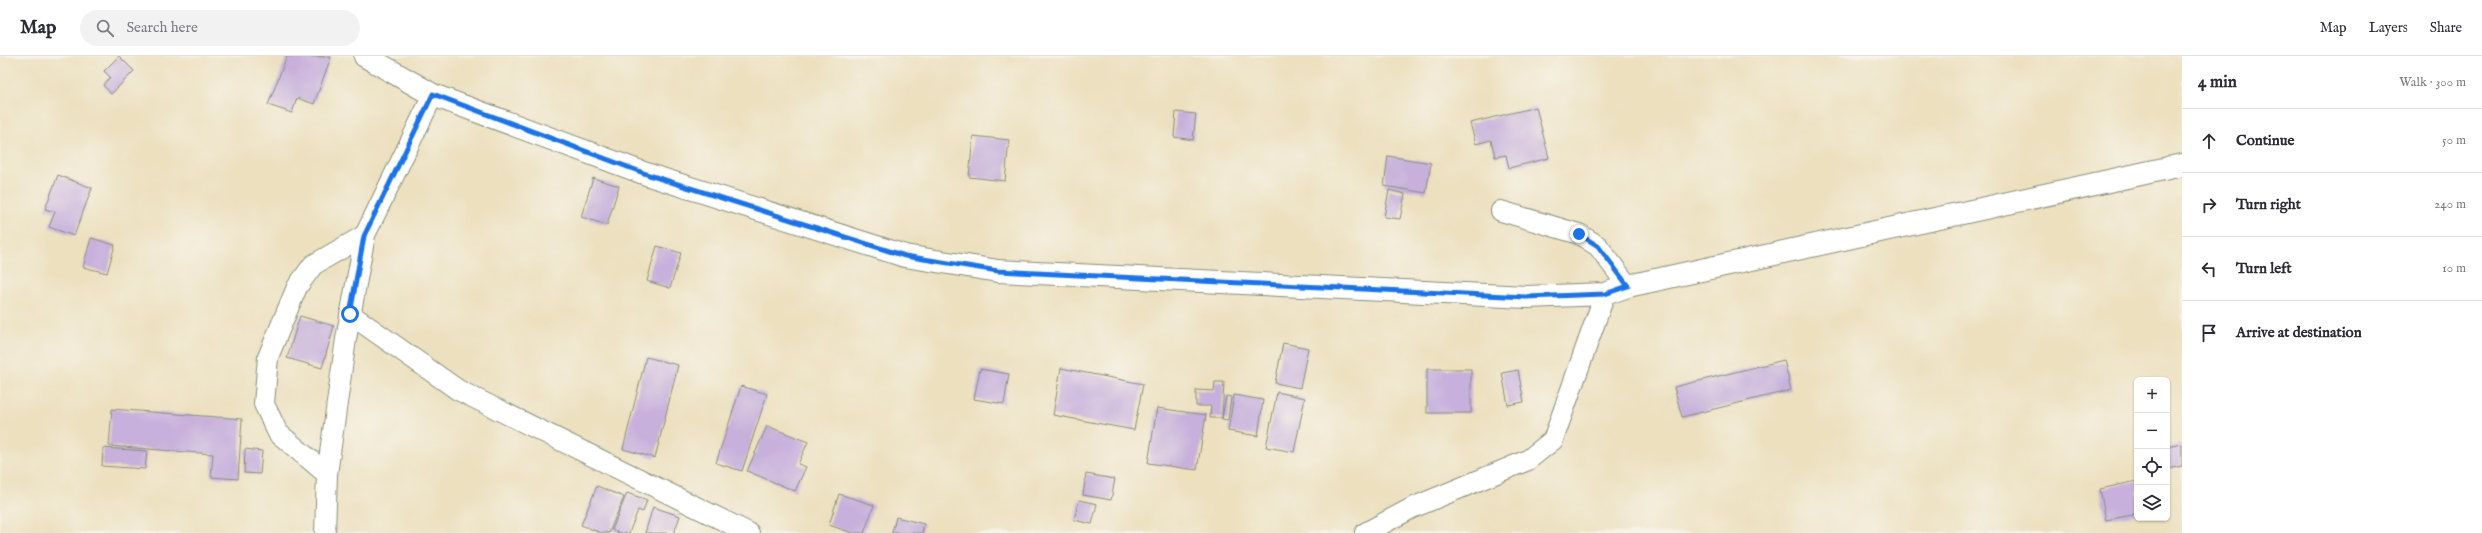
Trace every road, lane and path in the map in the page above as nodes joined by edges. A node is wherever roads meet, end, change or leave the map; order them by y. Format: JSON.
{"nodes":[{"id":1,"x":365,"y":56,"type":"edge"},
{"id":2,"x":433,"y":94,"type":"junction"},
{"id":3,"x":2182,"y":165,"type":"edge"},
{"id":4,"x":1501,"y":211,"type":"dead end"},
{"id":5,"x":364,"y":236,"type":"junction"},
{"id":6,"x":1628,"y":286,"type":"junction"},
{"id":7,"x":1605,"y":294,"type":"junction"},
{"id":8,"x":350,"y":314,"type":"junction"},
{"id":9,"x":327,"y":474,"type":"junction"},
{"id":10,"x":325,"y":533,"type":"edge"},
{"id":11,"x":749,"y":533,"type":"edge"},
{"id":12,"x":1365,"y":533,"type":"edge"}],
"edges":[{"from":1,"to":2,"type":"street"},
{"from":2,"to":5,"type":"lane"},
{"from":2,"to":7,"type":"street"},
{"from":3,"to":6,"type":"street"},
{"from":4,"to":6,"type":"lane"},
{"from":5,"to":8,"type":"lane"},
{"from":5,"to":9,"type":"lane"},
{"from":6,"to":7,"type":"street"},
{"from":7,"to":12,"type":"lane"},
{"from":8,"to":9,"type":"lane"},
{"from":8,"to":11,"type":"lane"},
{"from":9,"to":10,"type":"lane"}]}
